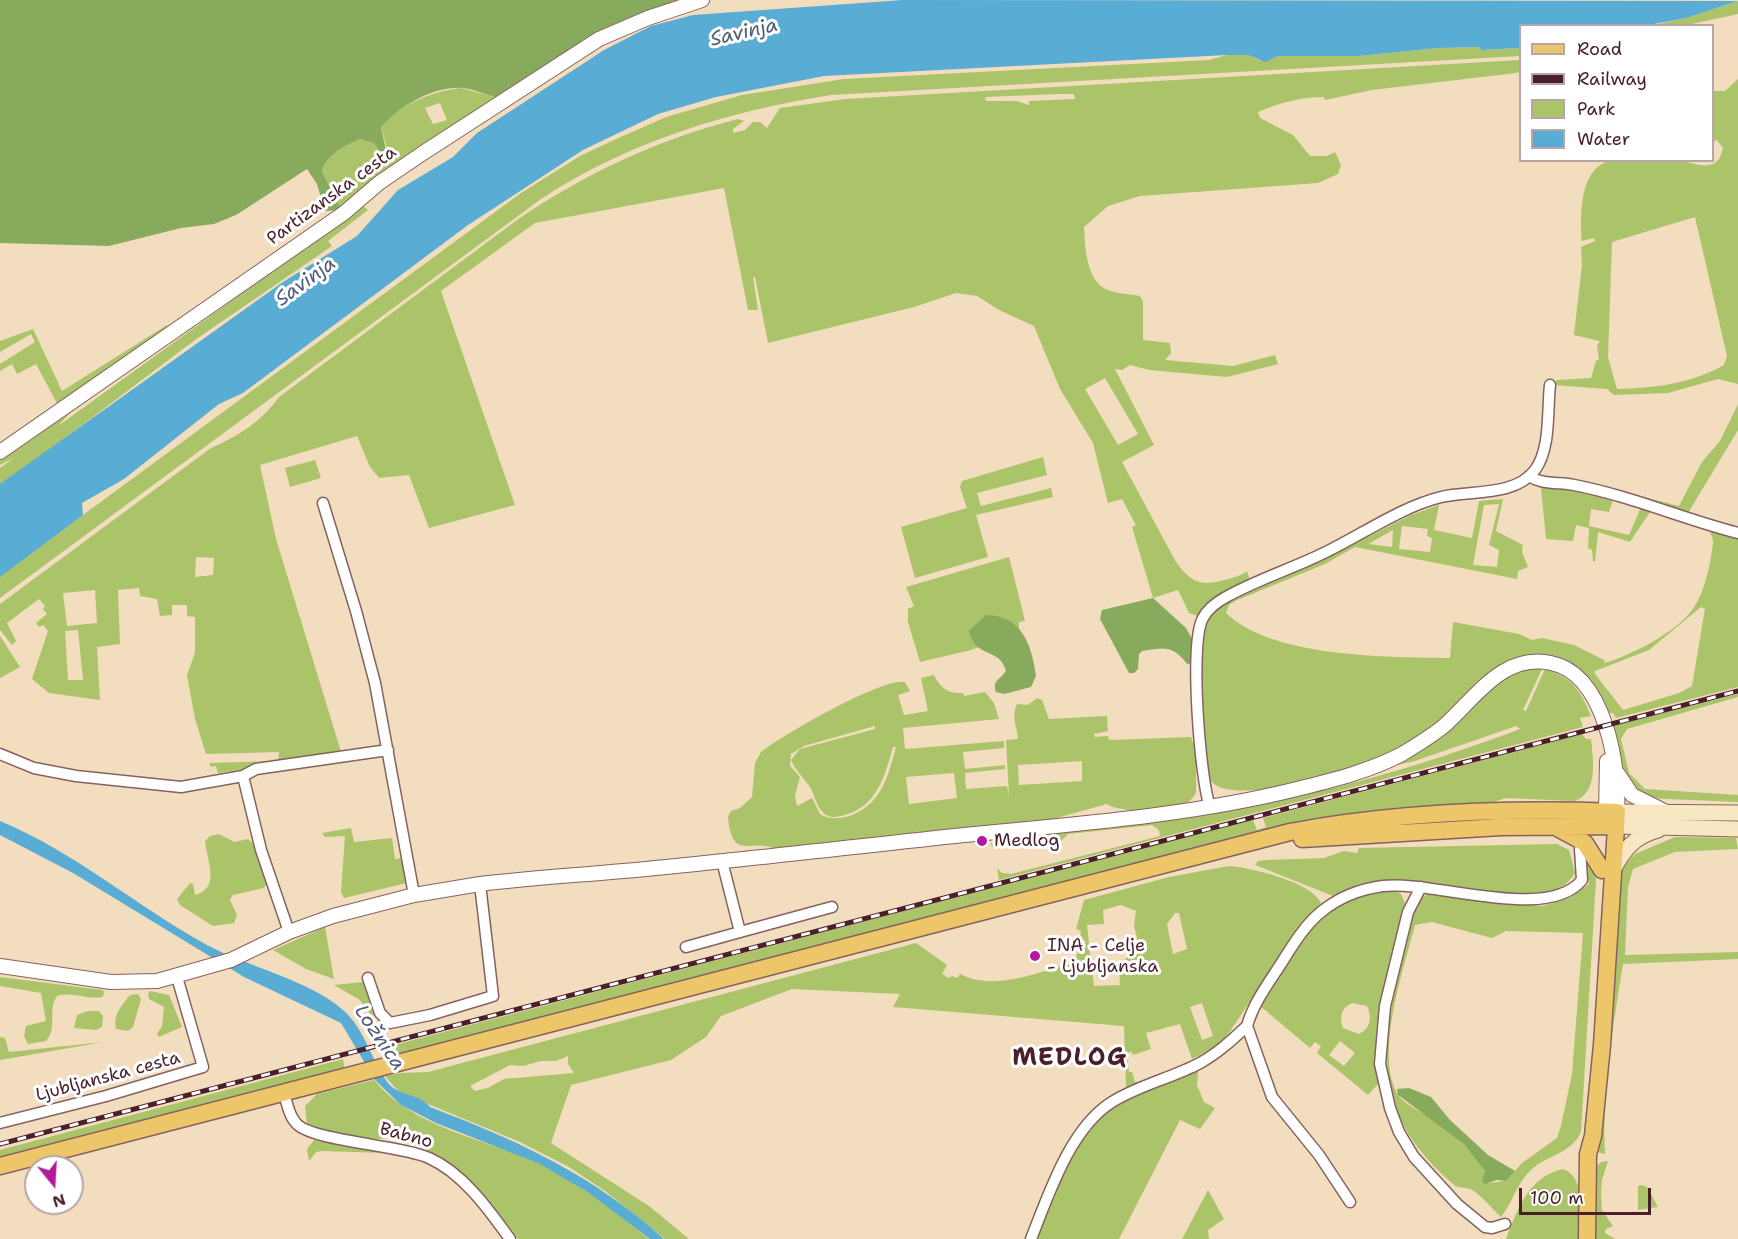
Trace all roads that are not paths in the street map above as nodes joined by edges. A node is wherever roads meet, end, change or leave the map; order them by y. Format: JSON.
{"nodes":[{"id":1,"x":702,"y":0,"type":"edge"},
{"id":2,"x":1550,"y":385,"type":"dead end"},
{"id":3,"x":0,"y":453,"type":"edge"},
{"id":4,"x":1529,"y":476,"type":"junction"},
{"id":5,"x":323,"y":503,"type":"dead end"},
{"id":6,"x":1738,"y":533,"type":"edge"},
{"id":7,"x":1605,"y":729,"type":"junction"},
{"id":8,"x":388,"y":750,"type":"junction"},
{"id":9,"x":0,"y":754,"type":"edge"},
{"id":10,"x":1616,"y":771,"type":"junction"},
{"id":11,"x":243,"y":776,"type":"junction"},
{"id":12,"x":1210,"y":807,"type":"junction"},
{"id":13,"x":1738,"y":813,"type":"edge"},
{"id":14,"x":1611,"y":819,"type":"junction"},
{"id":15,"x":1666,"y":820,"type":"junction"},
{"id":16,"x":1552,"y":827,"type":"junction"},
{"id":17,"x":1738,"y":829,"type":"edge"},
{"id":18,"x":1257,"y":840,"type":"junction"},
{"id":19,"x":1580,"y":849,"type":"dead end"},
{"id":20,"x":722,"y":861,"type":"junction"},
{"id":21,"x":1607,"y":870,"type":"junction"},
{"id":22,"x":480,"y":884,"type":"junction"},
{"id":23,"x":1421,"y":887,"type":"junction"},
{"id":24,"x":414,"y":895,"type":"junction"},
{"id":25,"x":832,"y":907,"type":"dead end"},
{"id":26,"x":289,"y":932,"type":"junction"},
{"id":27,"x":740,"y":932,"type":"junction"},
{"id":28,"x":686,"y":947,"type":"dead end"},
{"id":29,"x":0,"y":966,"type":"edge"},
{"id":30,"x":177,"y":977,"type":"junction"},
{"id":31,"x":368,"y":978,"type":"dead end"},
{"id":32,"x":1247,"y":1026,"type":"junction"},
{"id":33,"x":284,"y":1093,"type":"junction"},
{"id":34,"x":0,"y":1123,"type":"edge"},
{"id":35,"x":0,"y":1166,"type":"edge"},
{"id":36,"x":1350,"y":1202,"type":"dead end"},
{"id":37,"x":1505,"y":1224,"type":"dead end"},
{"id":38,"x":510,"y":1239,"type":"edge"},
{"id":39,"x":1031,"y":1239,"type":"edge"},
{"id":40,"x":1587,"y":1239,"type":"edge"}],
"edges":[{"from":1,"to":3,"type":"street","name":"Partizanska cesta"},
{"from":2,"to":4,"type":"street"},
{"from":4,"to":6,"type":"street"},
{"from":4,"to":12,"type":"street"},
{"from":5,"to":8,"type":"street"},
{"from":7,"to":10,"type":"street"},
{"from":7,"to":12,"type":"street"},
{"from":7,"to":14,"type":"street"},
{"from":8,"to":11,"type":"street"},
{"from":8,"to":24,"type":"street"},
{"from":9,"to":11,"type":"street"},
{"from":10,"to":14,"type":"street"},
{"from":10,"to":15,"type":"street"},
{"from":11,"to":26,"type":"street"},
{"from":12,"to":20,"type":"street"},
{"from":13,"to":15,"type":"main road"},
{"from":14,"to":15,"type":"main road"},
{"from":14,"to":16,"type":"main road"},
{"from":14,"to":18,"type":"main road"},
{"from":14,"to":21,"type":"main road"},
{"from":15,"to":17,"type":"main road"},
{"from":15,"to":21,"type":"main road"},
{"from":16,"to":18,"type":"main road"},
{"from":16,"to":21,"type":"main road"},
{"from":18,"to":33,"type":"main road"},
{"from":19,"to":23,"type":"street"},
{"from":20,"to":22,"type":"street"},
{"from":20,"to":27,"type":"street"},
{"from":21,"to":40,"type":"main road"},
{"from":22,"to":24,"type":"street"},
{"from":22,"to":31,"type":"street"},
{"from":23,"to":32,"type":"street"},
{"from":23,"to":37,"type":"street"},
{"from":24,"to":26,"type":"street"},
{"from":25,"to":27,"type":"street"},
{"from":26,"to":30,"type":"street"},
{"from":27,"to":28,"type":"street"},
{"from":29,"to":30,"type":"street"},
{"from":30,"to":34,"type":"street","name":"Ljubljanska cesta"},
{"from":32,"to":36,"type":"street"},
{"from":32,"to":39,"type":"street"},
{"from":33,"to":35,"type":"main road"},
{"from":33,"to":38,"type":"street","name":"Babno"}]}
